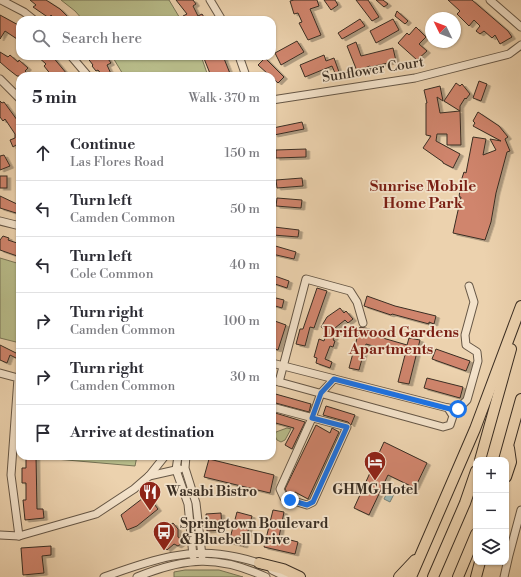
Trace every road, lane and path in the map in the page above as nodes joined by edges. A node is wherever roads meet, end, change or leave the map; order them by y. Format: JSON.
{"nodes":[{"id":1,"x":1,"y":0,"type":"edge"},
{"id":2,"x":210,"y":0,"type":"edge"},
{"id":3,"x":490,"y":0,"type":"edge"},
{"id":4,"x":29,"y":16,"type":"edge"},
{"id":5,"x":220,"y":16,"type":"edge"},
{"id":6,"x":521,"y":27,"type":"edge"},
{"id":7,"x":521,"y":45,"type":"edge"},
{"id":8,"x":74,"y":60,"type":"edge"},
{"id":9,"x":240,"y":60,"type":"edge"},
{"id":10,"x":85,"y":72,"type":"edge"},
{"id":11,"x":245,"y":72,"type":"edge"},
{"id":12,"x":0,"y":79,"type":"edge"},
{"id":13,"x":16,"y":95,"type":"edge"},
{"id":14,"x":276,"y":99,"type":"edge"},
{"id":15,"x":0,"y":221,"type":"edge"},
{"id":16,"x":16,"y":225,"type":"edge"},
{"id":17,"x":469,"y":286,"type":"dead end"},
{"id":18,"x":521,"y":306,"type":"edge"},
{"id":19,"x":521,"y":310,"type":"edge"},
{"id":20,"x":362,"y":323,"type":"dead end"},
{"id":21,"x":276,"y":365,"type":"edge"},
{"id":22,"x":284,"y":366,"type":"junction"},
{"id":23,"x":0,"y":373,"type":"edge"},
{"id":24,"x":16,"y":377,"type":"edge"},
{"id":25,"x":334,"y":379,"type":"junction"},
{"id":26,"x":276,"y":381,"type":"edge"},
{"id":27,"x":321,"y":393,"type":"junction"},
{"id":28,"x":521,"y":399,"type":"edge"},
{"id":29,"x":16,"y":406,"type":"edge"},
{"id":30,"x":276,"y":408,"type":"edge"},
{"id":31,"x":448,"y":408,"type":"junction"},
{"id":32,"x":312,"y":418,"type":"junction"},
{"id":33,"x":509,"y":444,"type":"junction"},
{"id":34,"x":481,"y":457,"type":"edge"},
{"id":35,"x":505,"y":457,"type":"edge"},
{"id":36,"x":162,"y":460,"type":"edge"},
{"id":37,"x":177,"y":460,"type":"edge"},
{"id":38,"x":186,"y":460,"type":"edge"},
{"id":39,"x":185,"y":468,"type":"junction"},
{"id":40,"x":509,"y":468,"type":"edge"},
{"id":41,"x":176,"y":470,"type":"junction"},
{"id":42,"x":149,"y":476,"type":"junction"},
{"id":43,"x":473,"y":480,"type":"edge"},
{"id":44,"x":521,"y":510,"type":"edge"},
{"id":45,"x":0,"y":535,"type":"edge"},
{"id":46,"x":19,"y":536,"type":"junction"},
{"id":47,"x":473,"y":541,"type":"edge"},
{"id":48,"x":193,"y":552,"type":"junction"},
{"id":49,"x":201,"y":552,"type":"junction"},
{"id":50,"x":419,"y":556,"type":"junction"},
{"id":51,"x":193,"y":560,"type":"junction"},
{"id":52,"x":202,"y":561,"type":"junction"},
{"id":53,"x":260,"y":563,"type":"junction"},
{"id":54,"x":479,"y":565,"type":"edge"},
{"id":55,"x":128,"y":569,"type":"junction"},
{"id":56,"x":104,"y":577,"type":"edge"},
{"id":57,"x":130,"y":577,"type":"edge"},
{"id":58,"x":138,"y":577,"type":"edge"},
{"id":59,"x":266,"y":577,"type":"edge"},
{"id":60,"x":286,"y":577,"type":"edge"},
{"id":61,"x":300,"y":577,"type":"edge"},
{"id":62,"x":399,"y":577,"type":"edge"},
{"id":63,"x":411,"y":577,"type":"edge"},
{"id":64,"x":433,"y":577,"type":"edge"},
{"id":65,"x":458,"y":577,"type":"edge"},
{"id":66,"x":476,"y":577,"type":"edge"},
{"id":67,"x":504,"y":577,"type":"edge"}],
"edges":[{"from":1,"to":4,"type":"street"},
{"from":2,"to":5,"type":"street"},
{"from":3,"to":6,"type":"street"},
{"from":7,"to":14,"type":"street","name":"Sunflower Court"},
{"from":8,"to":10,"type":"street"},
{"from":9,"to":11,"type":"street"},
{"from":12,"to":13,"type":"street"},
{"from":15,"to":16,"type":"street"},
{"from":17,"to":31,"type":"street"},
{"from":18,"to":50,"type":"highway"},
{"from":19,"to":34,"type":"highway"},
{"from":20,"to":22,"type":"street"},
{"from":21,"to":22,"type":"street"},
{"from":22,"to":25,"type":"street"},
{"from":22,"to":26,"type":"street"},
{"from":23,"to":24,"type":"street"},
{"from":25,"to":27,"type":"street"},
{"from":25,"to":31,"type":"street"},
{"from":26,"to":27,"type":"street"},
{"from":27,"to":31,"type":"street"},
{"from":27,"to":32,"type":"street"},
{"from":28,"to":33,"type":"highway"},
{"from":29,"to":46,"type":"street"},
{"from":30,"to":32,"type":"street"},
{"from":32,"to":32,"type":"street"},
{"from":33,"to":35,"type":"highway"},
{"from":33,"to":40,"type":"highway"},
{"from":36,"to":42,"type":"street"},
{"from":37,"to":41,"type":"street"},
{"from":38,"to":39,"type":"street"},
{"from":39,"to":41,"type":"street"},
{"from":39,"to":49,"type":"street"},
{"from":41,"to":42,"type":"street"},
{"from":41,"to":48,"type":"street"},
{"from":42,"to":46,"type":"street"},
{"from":43,"to":64,"type":"highway"},
{"from":44,"to":67,"type":"street"},
{"from":45,"to":46,"type":"street"},
{"from":47,"to":65,"type":"highway"},
{"from":48,"to":49,"type":"street"},
{"from":48,"to":51,"type":"street"},
{"from":48,"to":55,"type":"street"},
{"from":49,"to":52,"type":"street"},
{"from":49,"to":53,"type":"street"},
{"from":50,"to":62,"type":"highway"},
{"from":50,"to":63,"type":"highway"},
{"from":51,"to":52,"type":"street"},
{"from":51,"to":58,"type":"street"},
{"from":52,"to":59,"type":"street"},
{"from":53,"to":60,"type":"street"},
{"from":53,"to":61,"type":"highway"},
{"from":54,"to":66,"type":"highway"},
{"from":55,"to":56,"type":"street"},
{"from":55,"to":57,"type":"street"}]}
